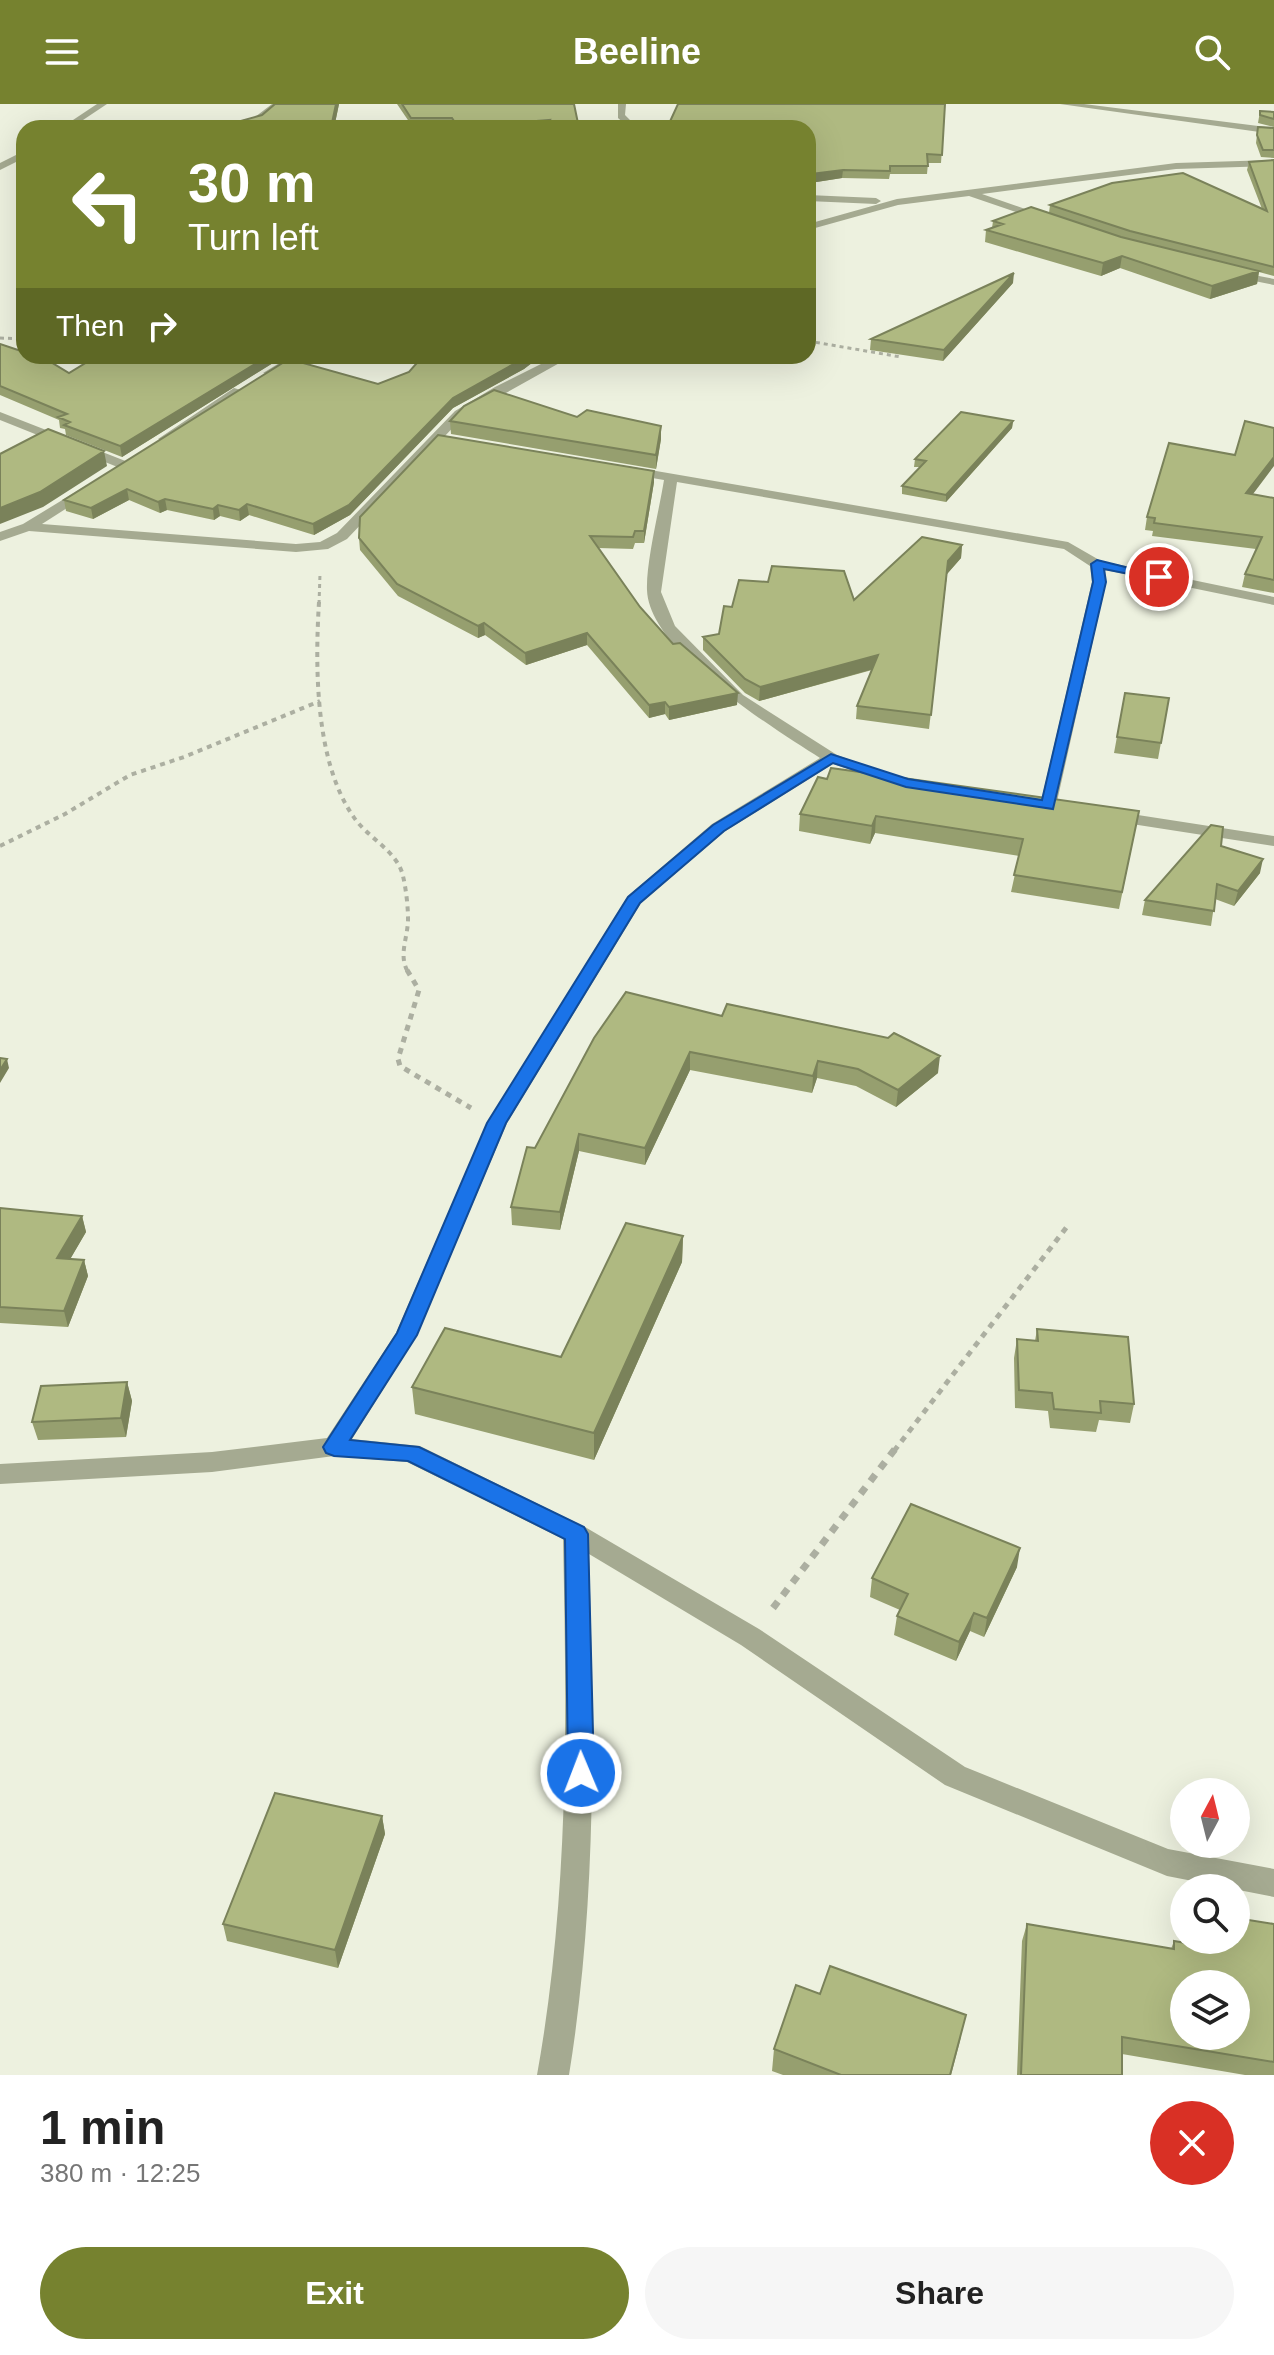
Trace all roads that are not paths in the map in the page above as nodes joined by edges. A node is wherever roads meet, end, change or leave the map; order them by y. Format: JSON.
{"nodes":[{"id":1,"x":103,"y":104,"type":"edge"},
{"id":2,"x":277,"y":104,"type":"edge"},
{"id":3,"x":1064,"y":104,"type":"edge"},
{"id":4,"x":78,"y":120,"type":"edge"},
{"id":5,"x":253,"y":120,"type":"edge"},
{"id":6,"x":1274,"y":131,"type":"edge"},
{"id":7,"x":1274,"y":163,"type":"edge"},
{"id":8,"x":969,"y":193,"type":"junction"},
{"id":9,"x":816,"y":198,"type":"edge"},
{"id":10,"x":897,"y":202,"type":"junction"},
{"id":11,"x":1053,"y":221,"type":"edge"},
{"id":12,"x":816,"y":225,"type":"edge"},
{"id":13,"x":1219,"y":270,"type":"edge"},
{"id":14,"x":1274,"y":282,"type":"edge"},
{"id":15,"x":285,"y":364,"type":"edge"},
{"id":16,"x":550,"y":364,"type":"edge"},
{"id":17,"x":257,"y":380,"type":"edge"},
{"id":18,"x":244,"y":388,"type":"edge"},
{"id":19,"x":0,"y":416,"type":"edge"},
{"id":20,"x":124,"y":465,"type":"junction"},
{"id":21,"x":611,"y":467,"type":"edge"},
{"id":22,"x":671,"y":477,"type":"junction"},
{"id":23,"x":28,"y":527,"type":"junction"},
{"id":24,"x":0,"y":537,"type":"edge"},
{"id":25,"x":1097,"y":564,"type":"junction"},
{"id":26,"x":1274,"y":601,"type":"edge"},
{"id":27,"x":831,"y":758,"type":"junction"},
{"id":28,"x":920,"y":785,"type":"edge"},
{"id":29,"x":1048,"y":806,"type":"edge"},
{"id":30,"x":1093,"y":813,"type":"edge"},
{"id":31,"x":1274,"y":841,"type":"edge"},
{"id":32,"x":334,"y":1447,"type":"junction"},
{"id":33,"x":0,"y":1474,"type":"edge"},
{"id":34,"x":576,"y":1534,"type":"junction"},
{"id":35,"x":1274,"y":1883,"type":"edge"},
{"id":36,"x":553,"y":2075,"type":"edge"}],
"edges":[{"from":1,"to":4,"type":"street"},
{"from":2,"to":5,"type":"street"},
{"from":3,"to":6,"type":"street"},
{"from":7,"to":8,"type":"street"},
{"from":8,"to":10,"type":"street"},
{"from":8,"to":11,"type":"street"},
{"from":9,"to":10,"type":"street"},
{"from":10,"to":12,"type":"street"},
{"from":13,"to":14,"type":"street"},
{"from":15,"to":17,"type":"street"},
{"from":16,"to":23,"type":"street"},
{"from":18,"to":20,"type":"street"},
{"from":19,"to":20,"type":"street"},
{"from":20,"to":23,"type":"street"},
{"from":21,"to":22,"type":"street"},
{"from":22,"to":25,"type":"street"},
{"from":22,"to":27,"type":"street"},
{"from":23,"to":24,"type":"street"},
{"from":25,"to":26,"type":"street"},
{"from":25,"to":29,"type":"street"},
{"from":27,"to":28,"type":"street"},
{"from":27,"to":32,"type":"street"},
{"from":30,"to":31,"type":"street"},
{"from":32,"to":33,"type":"street"},
{"from":32,"to":34,"type":"street"},
{"from":34,"to":35,"type":"street"},
{"from":34,"to":36,"type":"street"}]}
